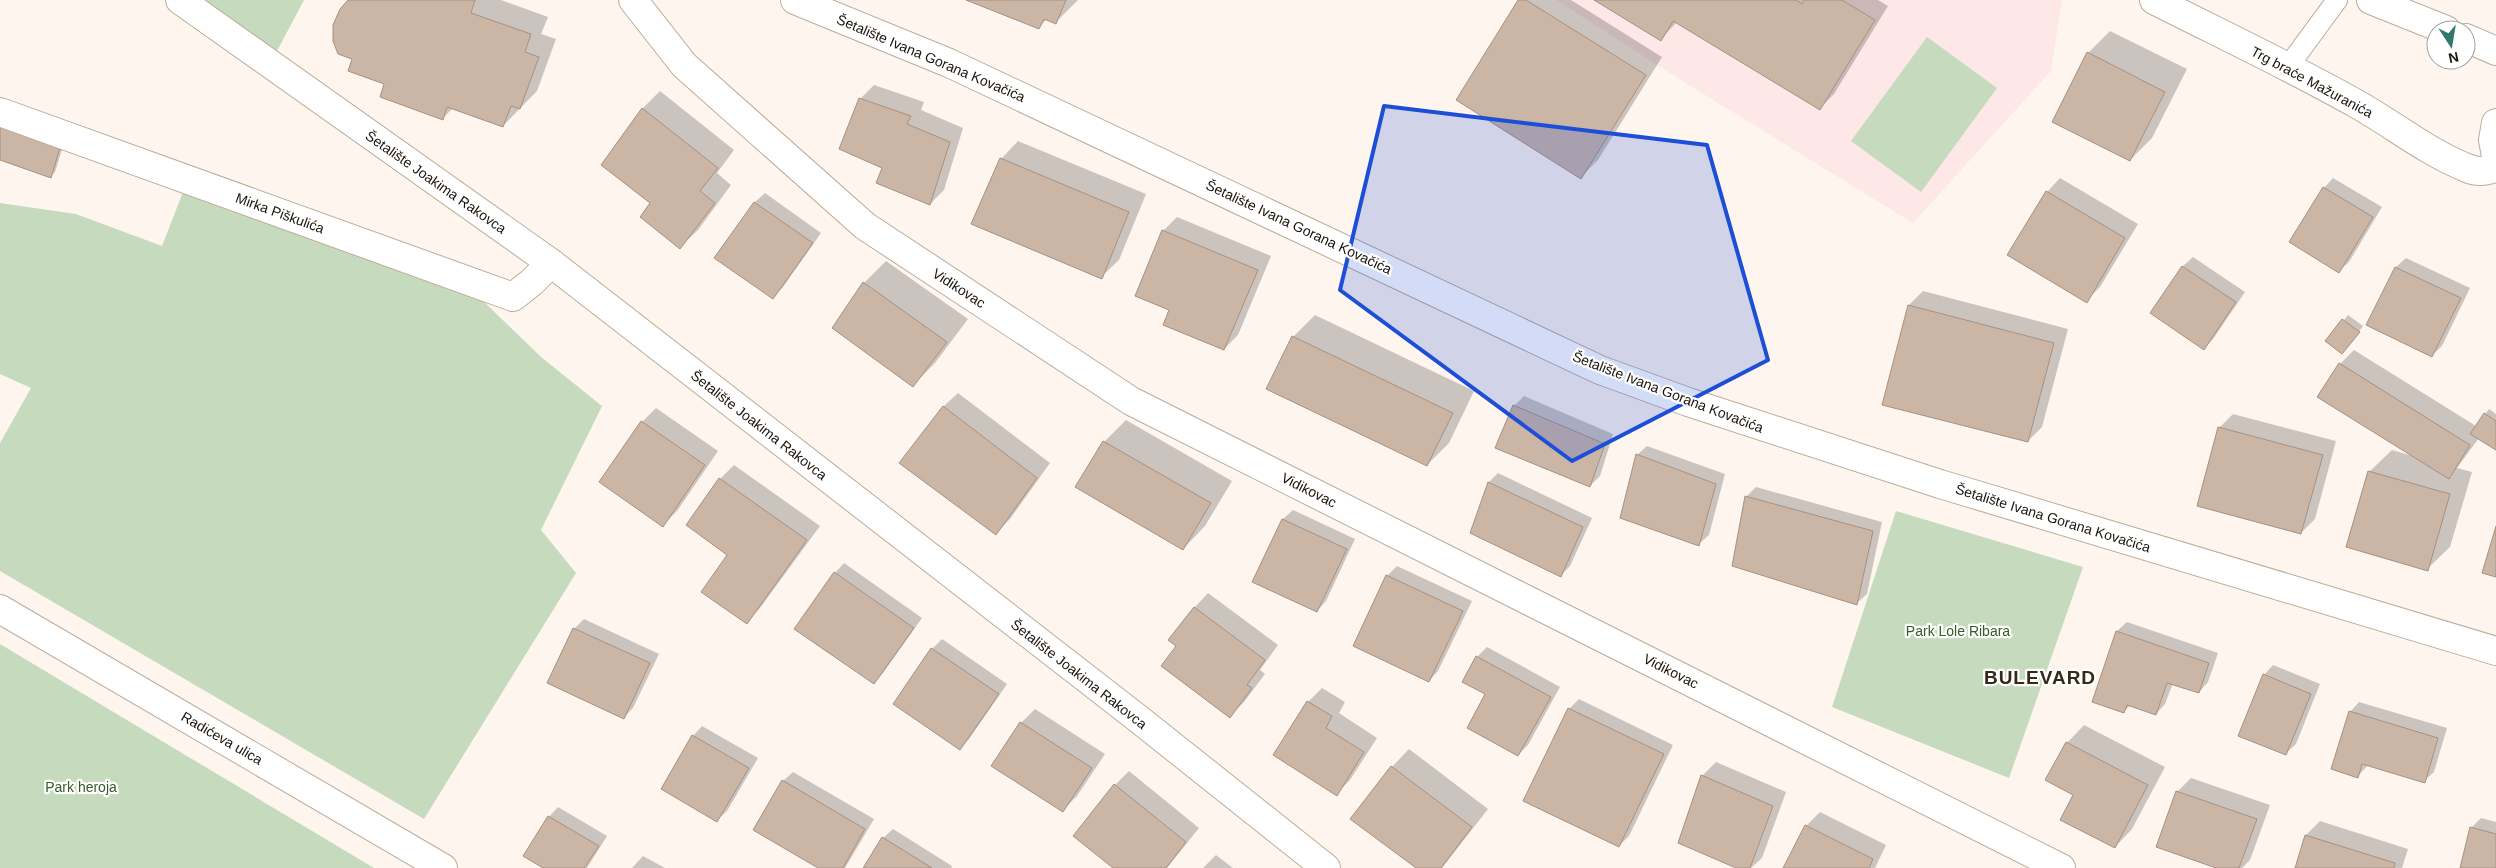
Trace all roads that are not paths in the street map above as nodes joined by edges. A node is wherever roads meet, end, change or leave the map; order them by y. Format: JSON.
{"nodes":[{"id":1,"x":180,"y":0,"type":"edge"},
{"id":2,"x":633,"y":0,"type":"edge"},
{"id":3,"x":795,"y":0,"type":"edge"},
{"id":4,"x":2154,"y":0,"type":"edge"},
{"id":5,"x":2337,"y":0,"type":"edge"},
{"id":6,"x":2371,"y":0,"type":"edge"},
{"id":7,"x":2426,"y":22,"type":"edge"},
{"id":8,"x":2476,"y":42,"type":"edge"},
{"id":9,"x":2496,"y":50,"type":"edge"},
{"id":10,"x":2286,"y":68,"type":"junction"},
{"id":11,"x":0,"y":112,"type":"edge"},
{"id":12,"x":2496,"y":123,"type":"edge"},
{"id":13,"x":2496,"y":156,"type":"edge"},
{"id":14,"x":2496,"y":168,"type":"edge"},
{"id":15,"x":551,"y":263,"type":"junction"},
{"id":16,"x":0,"y":609,"type":"edge"},
{"id":17,"x":2496,"y":652,"type":"edge"},
{"id":18,"x":443,"y":868,"type":"edge"},
{"id":19,"x":1326,"y":868,"type":"edge"},
{"id":20,"x":2061,"y":868,"type":"edge"}],
"edges":[{"from":1,"to":15,"type":"street","name":"Šetalište Joakima Rakovca"},
{"from":2,"to":20,"type":"street","name":"Vidikovac"},
{"from":3,"to":17,"type":"street","name":"Šetalište Ivana Gorana Kovačića"},
{"from":4,"to":10,"type":"street","name":"Trg braće Mažuranića"},
{"from":5,"to":10,"type":"lane"},
{"from":6,"to":7,"type":"street"},
{"from":8,"to":9,"type":"street"},
{"from":10,"to":14,"type":"street","name":"Trg braće Mažuranića"},
{"from":11,"to":15,"type":"street","name":"Mirka Piškulića"},
{"from":12,"to":13,"type":"street"},
{"from":15,"to":19,"type":"street","name":"Šetalište Joakima Rakovca"},
{"from":16,"to":18,"type":"street","name":"Radićeva ulica"}]}
